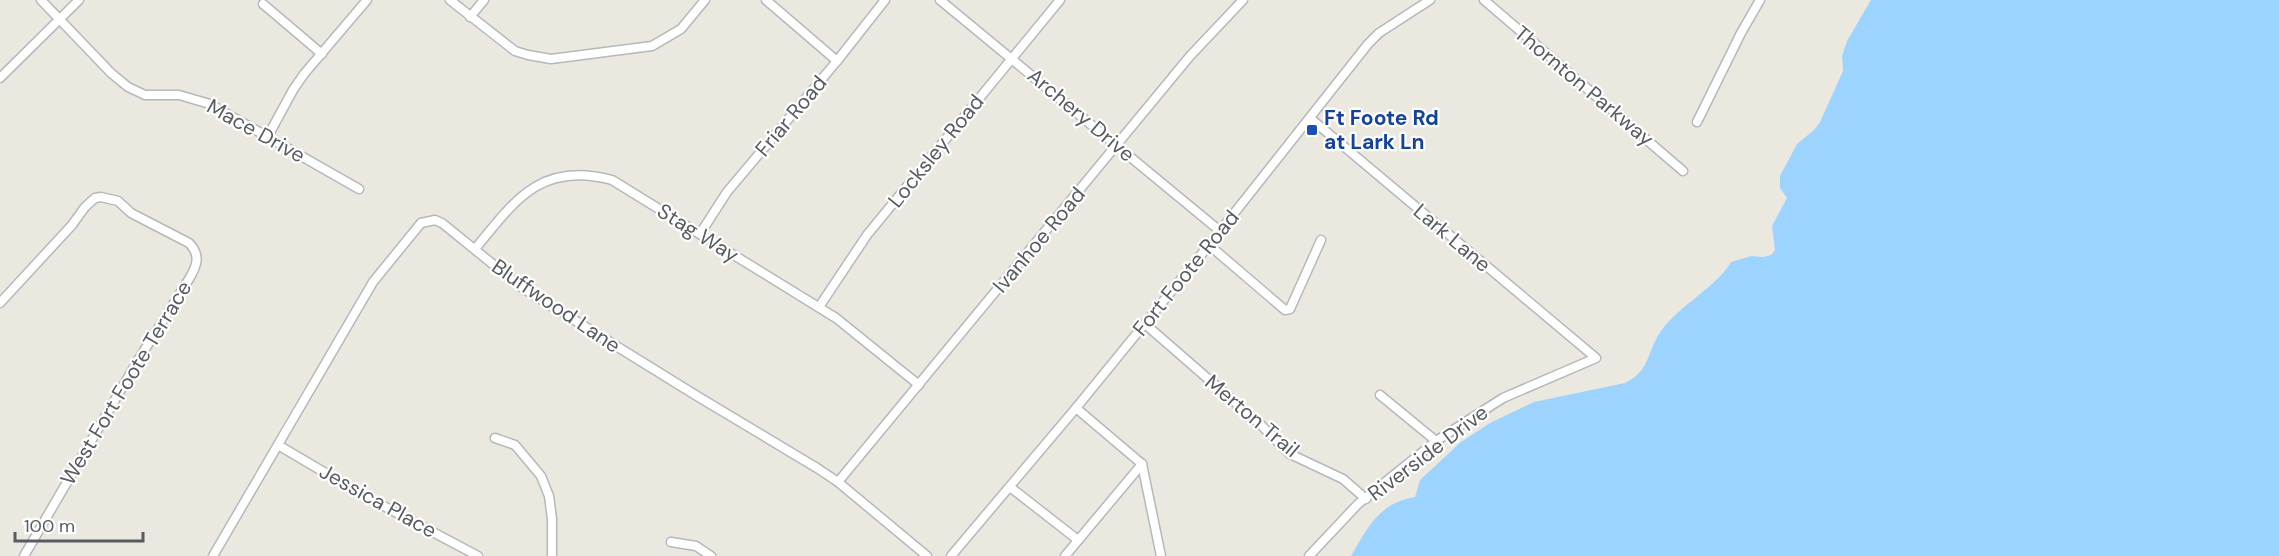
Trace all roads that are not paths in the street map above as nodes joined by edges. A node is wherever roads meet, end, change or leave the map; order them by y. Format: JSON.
{"nodes":[{"id":1,"x":41,"y":0,"type":"edge"},
{"id":2,"x":79,"y":0,"type":"edge"},
{"id":3,"x":367,"y":0,"type":"edge"},
{"id":4,"x":450,"y":0,"type":"edge"},
{"id":5,"x":484,"y":0,"type":"edge"},
{"id":6,"x":705,"y":0,"type":"edge"},
{"id":7,"x":766,"y":0,"type":"edge"},
{"id":8,"x":885,"y":0,"type":"edge"},
{"id":9,"x":940,"y":0,"type":"edge"},
{"id":10,"x":1060,"y":0,"type":"edge"},
{"id":11,"x":1243,"y":0,"type":"edge"},
{"id":12,"x":1430,"y":0,"type":"edge"},
{"id":13,"x":1484,"y":0,"type":"edge"},
{"id":14,"x":1760,"y":0,"type":"edge"},
{"id":15,"x":263,"y":4,"type":"dead end"},
{"id":16,"x":470,"y":17,"type":"junction"},
{"id":17,"x":59,"y":19,"type":"junction"},
{"id":18,"x":322,"y":54,"type":"junction"},
{"id":19,"x":1012,"y":59,"type":"junction"},
{"id":20,"x":837,"y":61,"type":"junction"},
{"id":21,"x":0,"y":78,"type":"edge"},
{"id":22,"x":1310,"y":118,"type":"junction"},
{"id":23,"x":1697,"y":122,"type":"dead end"},
{"id":24,"x":268,"y":136,"type":"junction"},
{"id":25,"x":1117,"y":145,"type":"junction"},
{"id":26,"x":1683,"y":171,"type":"dead end"},
{"id":27,"x":359,"y":189,"type":"dead end"},
{"id":28,"x":1220,"y":231,"type":"junction"},
{"id":29,"x":700,"y":234,"type":"junction"},
{"id":30,"x":1321,"y":240,"type":"dead end"},
{"id":31,"x":1209,"y":245,"type":"junction"},
{"id":32,"x":475,"y":249,"type":"junction"},
{"id":33,"x":0,"y":303,"type":"edge"},
{"id":34,"x":819,"y":308,"type":"junction"},
{"id":35,"x":1145,"y":324,"type":"junction"},
{"id":36,"x":1596,"y":358,"type":"joint"},
{"id":37,"x":919,"y":385,"type":"junction"},
{"id":38,"x":1380,"y":395,"type":"dead end"},
{"id":39,"x":1076,"y":408,"type":"junction"},
{"id":40,"x":495,"y":438,"type":"dead end"},
{"id":41,"x":1436,"y":441,"type":"junction"},
{"id":42,"x":279,"y":445,"type":"junction"},
{"id":43,"x":1142,"y":464,"type":"junction"},
{"id":44,"x":838,"y":482,"type":"junction"},
{"id":45,"x":1010,"y":487,"type":"junction"},
{"id":46,"x":1366,"y":499,"type":"junction"},
{"id":47,"x":1078,"y":540,"type":"junction"},
{"id":48,"x":671,"y":542,"type":"dead end"},
{"id":49,"x":216,"y":555,"type":"edge"},
{"id":50,"x":24,"y":556,"type":"edge"},
{"id":51,"x":476,"y":556,"type":"edge"},
{"id":52,"x":552,"y":556,"type":"edge"},
{"id":53,"x":711,"y":556,"type":"edge"},
{"id":54,"x":927,"y":556,"type":"edge"},
{"id":55,"x":951,"y":556,"type":"edge"},
{"id":56,"x":1065,"y":556,"type":"edge"},
{"id":57,"x":1161,"y":556,"type":"edge"},
{"id":58,"x":1309,"y":556,"type":"edge"}],
"edges":[{"from":1,"to":17,"type":"street","name":"Mace Drive"},
{"from":2,"to":17,"type":"street"},
{"from":3,"to":18,"type":"street"},
{"from":4,"to":16,"type":"street"},
{"from":5,"to":16,"type":"street"},
{"from":6,"to":16,"type":"street"},
{"from":7,"to":20,"type":"street"},
{"from":8,"to":20,"type":"street","name":"Friar Road"},
{"from":9,"to":19,"type":"street","name":"Archery Drive"},
{"from":10,"to":19,"type":"street","name":"Locksley Road"},
{"from":11,"to":25,"type":"street","name":"Ivanhoe Road"},
{"from":12,"to":22,"type":"street","name":"Fort Foote Road"},
{"from":13,"to":26,"type":"street","name":"Thornton Parkway"},
{"from":14,"to":23,"type":"street"},
{"from":15,"to":18,"type":"street"},
{"from":17,"to":21,"type":"street"},
{"from":17,"to":24,"type":"street","name":"Mace Drive"},
{"from":18,"to":24,"type":"street"},
{"from":19,"to":25,"type":"street","name":"Archery Drive"},
{"from":19,"to":34,"type":"street","name":"Locksley Road"},
{"from":20,"to":29,"type":"street","name":"Friar Road"},
{"from":22,"to":28,"type":"street","name":"Fort Foote Road"},
{"from":22,"to":36,"type":"street","name":"Lark Lane"},
{"from":24,"to":27,"type":"street","name":"Mace Drive"},
{"from":25,"to":28,"type":"street","name":"Archery Drive"},
{"from":25,"to":37,"type":"street","name":"Ivanhoe Road"},
{"from":28,"to":31,"type":"street","name":"Fort Foote Road"},
{"from":29,"to":32,"type":"street","name":"Stag Way"},
{"from":29,"to":34,"type":"street","name":"Stag Way"},
{"from":30,"to":31,"type":"street"},
{"from":31,"to":35,"type":"street","name":"Fort Foote Road"},
{"from":32,"to":42,"type":"street","name":"Bluffwood Lane"},
{"from":32,"to":44,"type":"street","name":"Bluffwood Lane"},
{"from":33,"to":50,"type":"street","name":"West Fort Foote Terrace"},
{"from":34,"to":37,"type":"street","name":"Stag Way"},
{"from":35,"to":39,"type":"street","name":"Fort Foote Road"},
{"from":35,"to":46,"type":"street","name":"Merton Trail"},
{"from":36,"to":41,"type":"street","name":"Riverside Drive"},
{"from":37,"to":44,"type":"street","name":"Ivanhoe Road"},
{"from":38,"to":41,"type":"street"},
{"from":39,"to":43,"type":"street"},
{"from":39,"to":45,"type":"street","name":"Fort Foote Road"},
{"from":40,"to":52,"type":"street"},
{"from":41,"to":46,"type":"street","name":"Riverside Drive"},
{"from":42,"to":49,"type":"street","name":"Bluffwood Lane"},
{"from":42,"to":51,"type":"street","name":"Jessica Place"},
{"from":43,"to":47,"type":"street"},
{"from":43,"to":57,"type":"street"},
{"from":44,"to":54,"type":"street","name":"Bluffwood Lane"},
{"from":45,"to":47,"type":"street"},
{"from":45,"to":55,"type":"street","name":"Fort Foote Road"},
{"from":46,"to":58,"type":"street","name":"Riverside Drive"},
{"from":47,"to":56,"type":"street"},
{"from":48,"to":53,"type":"street"}]}
